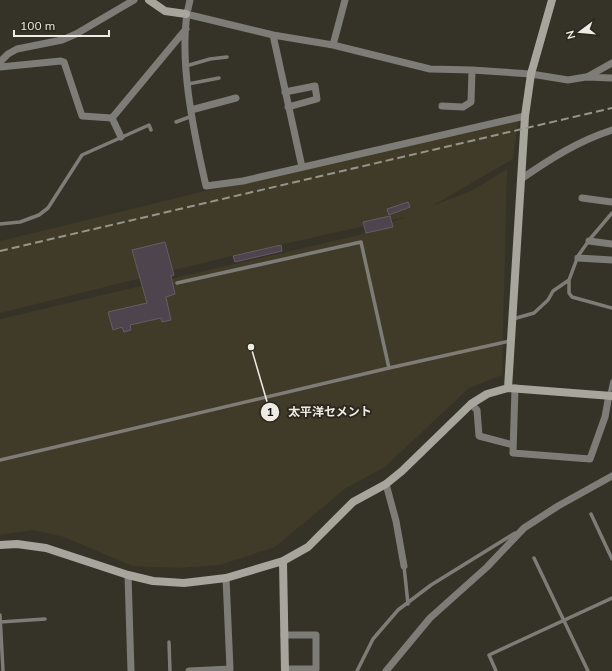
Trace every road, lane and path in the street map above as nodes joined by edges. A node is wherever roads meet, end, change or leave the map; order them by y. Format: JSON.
{"nodes":[{"id":1,"x":134,"y":0,"type":"edge"},
{"id":2,"x":149,"y":0,"type":"edge"},
{"id":3,"x":190,"y":0,"type":"edge"},
{"id":4,"x":345,"y":0,"type":"edge"},
{"id":5,"x":552,"y":0,"type":"edge"},
{"id":6,"x":186,"y":14,"type":"junction"},
{"id":7,"x":186,"y":29,"type":"junction"},
{"id":8,"x":273,"y":35,"type":"junction"},
{"id":9,"x":333,"y":45,"type":"junction"},
{"id":10,"x":227,"y":57,"type":"dead end"},
{"id":11,"x":0,"y":62,"type":"edge"},
{"id":12,"x":612,"y":63,"type":"edge"},
{"id":13,"x":0,"y":66,"type":"edge"},
{"id":14,"x":186,"y":66,"type":"junction"},
{"id":15,"x":472,"y":70,"type":"junction"},
{"id":16,"x":531,"y":74,"type":"junction"},
{"id":17,"x":586,"y":77,"type":"junction"},
{"id":18,"x":219,"y":78,"type":"dead end"},
{"id":19,"x":612,"y":78,"type":"edge"},
{"id":20,"x":188,"y":84,"type":"junction"},
{"id":21,"x":285,"y":92,"type":"junction"},
{"id":22,"x":236,"y":98,"type":"dead end"},
{"id":23,"x":442,"y":106,"type":"dead end"},
{"id":24,"x":288,"y":107,"type":"junction"},
{"id":25,"x":192,"y":113,"type":"junction"},
{"id":26,"x":525,"y":116,"type":"junction"},
{"id":27,"x":112,"y":118,"type":"junction"},
{"id":28,"x":176,"y":122,"type":"dead end"},
{"id":29,"x":151,"y":130,"type":"dead end"},
{"id":30,"x":612,"y":130,"type":"edge"},
{"id":31,"x":121,"y":137,"type":"junction"},
{"id":32,"x":302,"y":167,"type":"junction"},
{"id":33,"x":521,"y":180,"type":"junction"},
{"id":34,"x":582,"y":198,"type":"dead end"},
{"id":35,"x":612,"y":202,"type":"edge"},
{"id":36,"x":612,"y":213,"type":"edge"},
{"id":37,"x":0,"y":224,"type":"edge"},
{"id":38,"x":589,"y":241,"type":"junction"},
{"id":39,"x":612,"y":244,"type":"edge"},
{"id":40,"x":578,"y":258,"type":"junction"},
{"id":41,"x":612,"y":260,"type":"edge"},
{"id":42,"x":569,"y":280,"type":"junction"},
{"id":43,"x":177,"y":283,"type":"dead end"},
{"id":44,"x":612,"y":308,"type":"edge"},
{"id":45,"x":511,"y":319,"type":"junction"},
{"id":46,"x":510,"y":341,"type":"junction"},
{"id":47,"x":389,"y":368,"type":"junction"},
{"id":48,"x":612,"y":381,"type":"edge"},
{"id":49,"x":511,"y":388,"type":"junction"},
{"id":50,"x":610,"y":395,"type":"edge"},
{"id":51,"x":471,"y":404,"type":"junction"},
{"id":52,"x":513,"y":445,"type":"junction"},
{"id":53,"x":0,"y":460,"type":"edge"},
{"id":54,"x":612,"y":476,"type":"edge"},
{"id":55,"x":386,"y":484,"type":"junction"},
{"id":56,"x":591,"y":514,"type":"dead end"},
{"id":57,"x":524,"y":528,"type":"junction"},
{"id":58,"x":0,"y":545,"type":"edge"},
{"id":59,"x":534,"y":558,"type":"dead end"},
{"id":60,"x":612,"y":559,"type":"edge"},
{"id":61,"x":282,"y":561,"type":"junction"},
{"id":62,"x":404,"y":566,"type":"joint"},
{"id":63,"x":128,"y":575,"type":"junction"},
{"id":64,"x":226,"y":578,"type":"junction"},
{"id":65,"x":612,"y":598,"type":"edge"},
{"id":66,"x":408,"y":604,"type":"junction"},
{"id":67,"x":0,"y":615,"type":"edge"},
{"id":68,"x":45,"y":619,"type":"dead end"},
{"id":69,"x":564,"y":621,"type":"junction"},
{"id":70,"x":0,"y":622,"type":"edge"},
{"id":71,"x":284,"y":635,"type":"junction"},
{"id":72,"x":169,"y":642,"type":"dead end"},
{"id":73,"x":230,"y":670,"type":"edge"},
{"id":74,"x":285,"y":670,"type":"edge"},
{"id":75,"x":3,"y":671,"type":"edge"},
{"id":76,"x":131,"y":671,"type":"edge"},
{"id":77,"x":170,"y":671,"type":"edge"},
{"id":78,"x":190,"y":671,"type":"edge"},
{"id":79,"x":356,"y":671,"type":"edge"},
{"id":80,"x":386,"y":671,"type":"edge"},
{"id":81,"x":496,"y":671,"type":"edge"},
{"id":82,"x":588,"y":671,"type":"edge"}],
"edges":[{"from":1,"to":11,"type":"street"},
{"from":2,"to":6,"type":"street"},
{"from":3,"to":6,"type":"street"},
{"from":4,"to":9,"type":"street"},
{"from":5,"to":16,"type":"street"},
{"from":6,"to":7,"type":"street"},
{"from":6,"to":8,"type":"street"},
{"from":7,"to":14,"type":"street"},
{"from":7,"to":27,"type":"street"},
{"from":8,"to":9,"type":"street"},
{"from":8,"to":21,"type":"street"},
{"from":9,"to":15,"type":"street"},
{"from":10,"to":14,"type":"lane"},
{"from":12,"to":17,"type":"street"},
{"from":13,"to":27,"type":"street"},
{"from":14,"to":20,"type":"street"},
{"from":15,"to":16,"type":"street"},
{"from":15,"to":23,"type":"street"},
{"from":16,"to":17,"type":"street"},
{"from":16,"to":26,"type":"street"},
{"from":17,"to":19,"type":"street"},
{"from":18,"to":20,"type":"lane"},
{"from":20,"to":25,"type":"street"},
{"from":21,"to":24,"type":"street"},
{"from":21,"to":24,"type":"street"},
{"from":22,"to":25,"type":"street"},
{"from":24,"to":32,"type":"street"},
{"from":25,"to":28,"type":"lane"},
{"from":25,"to":32,"type":"street"},
{"from":26,"to":32,"type":"street"},
{"from":26,"to":33,"type":"street"},
{"from":27,"to":31,"type":"street"},
{"from":29,"to":31,"type":"lane"},
{"from":30,"to":33,"type":"street"},
{"from":31,"to":37,"type":"lane"},
{"from":33,"to":45,"type":"street"},
{"from":34,"to":35,"type":"street"},
{"from":36,"to":38,"type":"lane"},
{"from":38,"to":39,"type":"street"},
{"from":38,"to":40,"type":"lane"},
{"from":40,"to":41,"type":"street"},
{"from":40,"to":42,"type":"lane"},
{"from":42,"to":44,"type":"lane"},
{"from":42,"to":45,"type":"lane"},
{"from":43,"to":47,"type":"lane"},
{"from":45,"to":46,"type":"street"},
{"from":46,"to":47,"type":"lane"},
{"from":46,"to":49,"type":"street"},
{"from":47,"to":53,"type":"lane"},
{"from":48,"to":50,"type":"lane"},
{"from":49,"to":50,"type":"street"},
{"from":49,"to":51,"type":"street"},
{"from":49,"to":52,"type":"street"},
{"from":50,"to":52,"type":"street"},
{"from":51,"to":52,"type":"street"},
{"from":51,"to":55,"type":"street"},
{"from":54,"to":57,"type":"street"},
{"from":55,"to":61,"type":"street"},
{"from":55,"to":62,"type":"street"},
{"from":56,"to":60,"type":"lane"},
{"from":57,"to":66,"type":"lane"},
{"from":57,"to":80,"type":"street"},
{"from":58,"to":63,"type":"street"},
{"from":59,"to":69,"type":"lane"},
{"from":61,"to":64,"type":"street"},
{"from":61,"to":71,"type":"street"},
{"from":62,"to":66,"type":"lane"},
{"from":63,"to":64,"type":"street"},
{"from":63,"to":76,"type":"street"},
{"from":64,"to":73,"type":"street"},
{"from":65,"to":69,"type":"lane"},
{"from":66,"to":79,"type":"lane"},
{"from":67,"to":70,"type":"lane"},
{"from":68,"to":70,"type":"lane"},
{"from":69,"to":81,"type":"lane"},
{"from":69,"to":82,"type":"lane"},
{"from":70,"to":75,"type":"lane"},
{"from":71,"to":74,"type":"street"},
{"from":71,"to":74,"type":"street"},
{"from":72,"to":77,"type":"lane"},
{"from":73,"to":78,"type":"street"}]}
